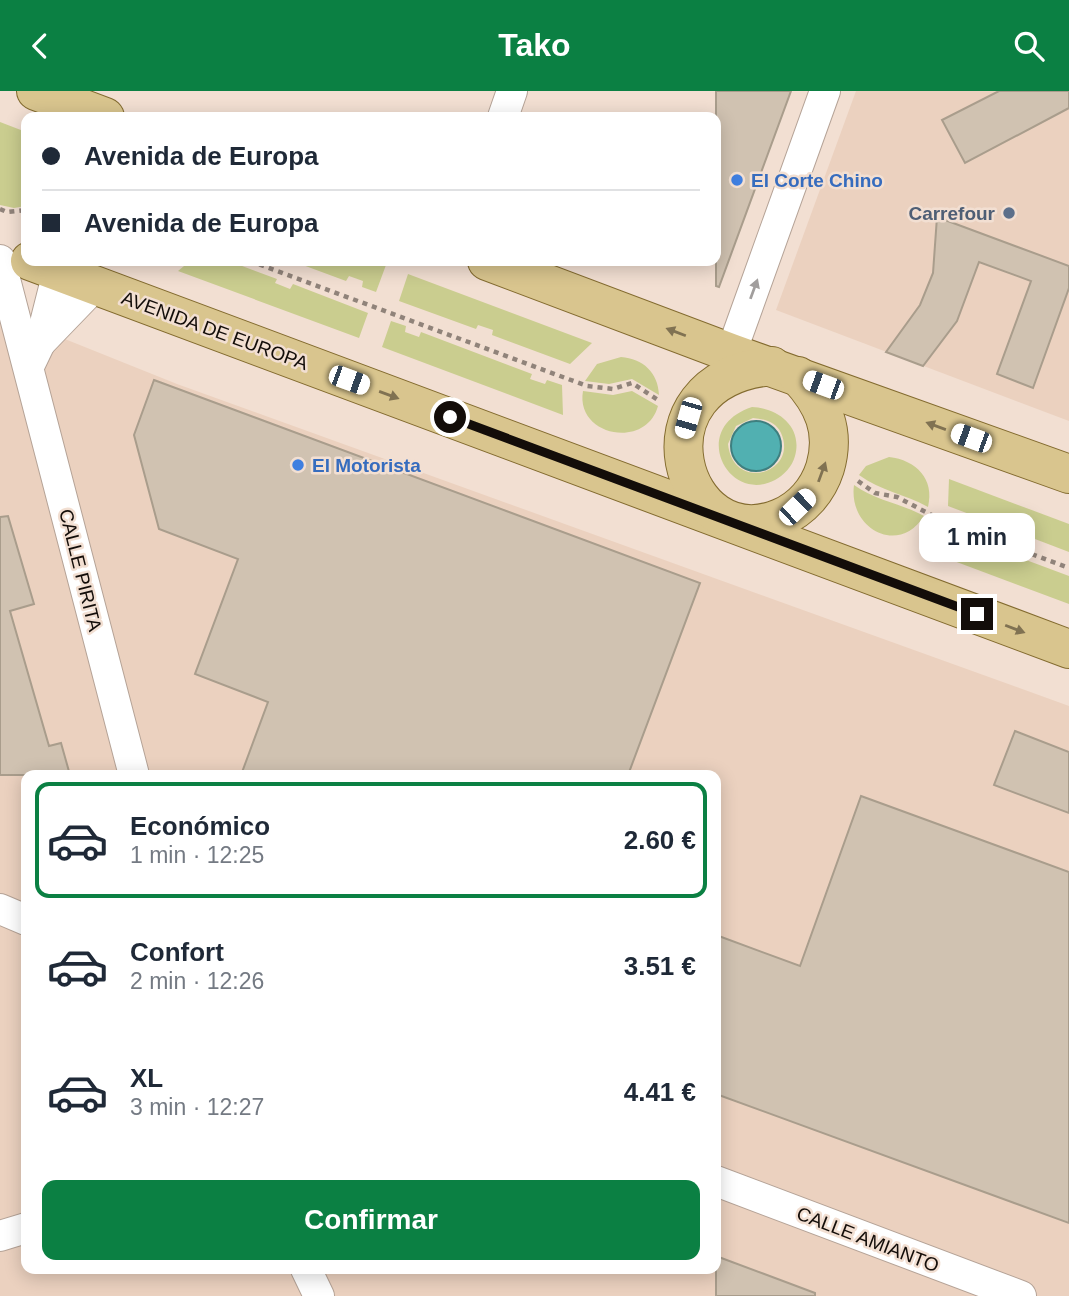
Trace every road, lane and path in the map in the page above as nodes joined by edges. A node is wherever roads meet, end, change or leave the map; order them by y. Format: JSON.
{"nodes":[{"id":1,"x":512,"y":91,"type":"edge"},
{"id":2,"x":825,"y":91,"type":"edge"},
{"id":3,"x":56,"y":103,"type":"edge"},
{"id":4,"x":88,"y":112,"type":"edge"},
{"id":5,"x":505,"y":112,"type":"edge"},
{"id":6,"x":0,"y":209,"type":"edge"},
{"id":7,"x":21,"y":210,"type":"edge"},
{"id":8,"x":27,"y":266,"type":"edge"},
{"id":9,"x":27,"y":266,"type":"edge"},
{"id":10,"x":46,"y":266,"type":"edge"},
{"id":11,"x":500,"y":266,"type":"edge"},
{"id":12,"x":95,"y":286,"type":"junction"},
{"id":13,"x":731,"y":353,"type":"junction"},
{"id":14,"x":35,"y":354,"type":"junction"},
{"id":15,"x":785,"y":371,"type":"junction"},
{"id":16,"x":1069,"y":474,"type":"edge"},
{"id":17,"x":729,"y":521,"type":"junction"},
{"id":18,"x":1069,"y":649,"type":"edge"},
{"id":19,"x":133,"y":770,"type":"edge"},
{"id":20,"x":0,"y":909,"type":"edge"},
{"id":21,"x":21,"y":918,"type":"edge"},
{"id":22,"x":721,"y":1183,"type":"edge"},
{"id":23,"x":21,"y":1230,"type":"edge"},
{"id":24,"x":0,"y":1236,"type":"edge"},
{"id":25,"x":308,"y":1274,"type":"edge"},
{"id":26,"x":319,"y":1296,"type":"edge"},
{"id":27,"x":1021,"y":1296,"type":"edge"}],
"edges":[{"from":1,"to":5,"type":"street"},
{"from":13,"to":2,"type":"street","one_way":true},
{"from":3,"to":4,"type":"main road"},
{"from":6,"to":7,"type":"path"},
{"from":8,"to":14,"type":"street","name":"CALLE PIRITA"},
{"from":9,"to":14,"type":"street","name":"CALLE PIRITA"},
{"from":10,"to":12,"type":"main road","name":"AVENIDA DE EUROPA"},
{"from":13,"to":11,"type":"main road","one_way":true},
{"from":12,"to":14,"type":"street"},
{"from":12,"to":17,"type":"main road","name":"AVENIDA DE EUROPA","one_way":true},
{"from":13,"to":15,"type":"main road"},
{"from":14,"to":19,"type":"street","name":"CALLE PIRITA"},
{"from":16,"to":15,"type":"main road","one_way":true},
{"from":17,"to":15,"type":"main road","one_way":true},
{"from":15,"to":17,"type":"main road"},
{"from":17,"to":18,"type":"main road","name":"AVENIDA DE EUROPA","one_way":true},
{"from":20,"to":21,"type":"street"},
{"from":22,"to":27,"type":"street","name":"CALLE AMIANTO"},
{"from":23,"to":24,"type":"street"},
{"from":25,"to":26,"type":"street"}]}
